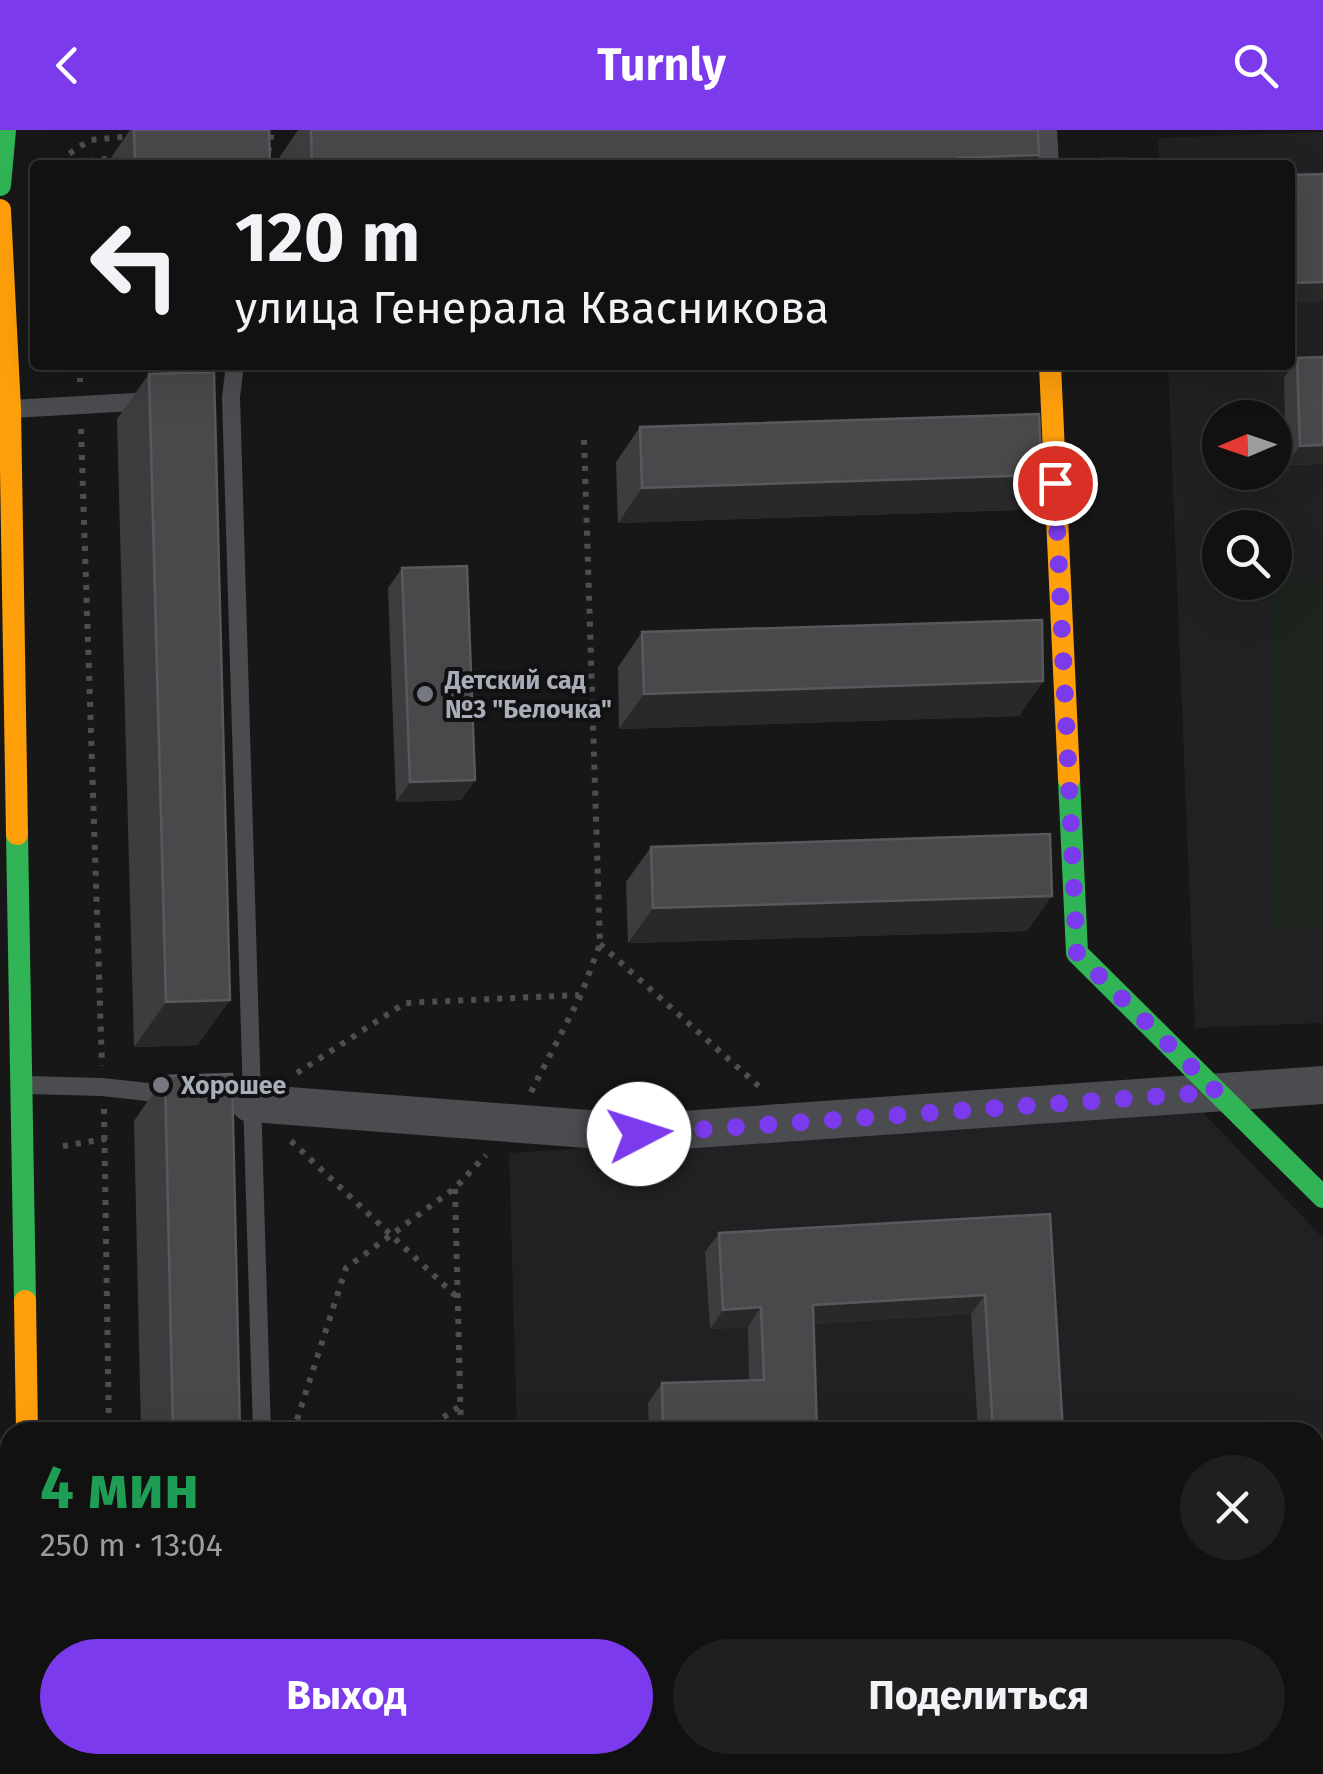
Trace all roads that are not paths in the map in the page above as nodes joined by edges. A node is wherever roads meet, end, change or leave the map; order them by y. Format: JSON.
{"nodes":[{"id":1,"x":5,"y":130,"type":"edge"},
{"id":2,"x":1038,"y":130,"type":"edge"},
{"id":3,"x":1040,"y":160,"type":"edge"},
{"id":4,"x":0,"y":186,"type":"edge"},
{"id":5,"x":0,"y":210,"type":"edge"},
{"id":6,"x":233,"y":370,"type":"edge"},
{"id":7,"x":1050,"y":370,"type":"edge"},
{"id":8,"x":175,"y":400,"type":"edge"},
{"id":9,"x":10,"y":409,"type":"junction"},
{"id":10,"x":22,"y":1084,"type":"junction"},
{"id":11,"x":1323,"y":1085,"type":"edge"},
{"id":12,"x":1217,"y":1092,"type":"junction"},
{"id":13,"x":186,"y":1096,"type":"edge"},
{"id":14,"x":242,"y":1102,"type":"junction"},
{"id":15,"x":1323,"y":1197,"type":"edge"},
{"id":16,"x":28,"y":1422,"type":"edge"},
{"id":17,"x":261,"y":1422,"type":"edge"}],
"edges":[{"from":1,"to":4,"type":"street"},
{"from":2,"to":3,"type":"street"},
{"from":5,"to":9,"type":"street"},
{"from":6,"to":14,"type":"lane"},
{"from":7,"to":12,"type":"street"},
{"from":8,"to":9,"type":"lane"},
{"from":9,"to":10,"type":"street"},
{"from":10,"to":13,"type":"lane"},
{"from":10,"to":16,"type":"street"},
{"from":11,"to":12,"type":"street"},
{"from":12,"to":14,"type":"street"},
{"from":12,"to":15,"type":"street"},
{"from":14,"to":17,"type":"lane"}]}
